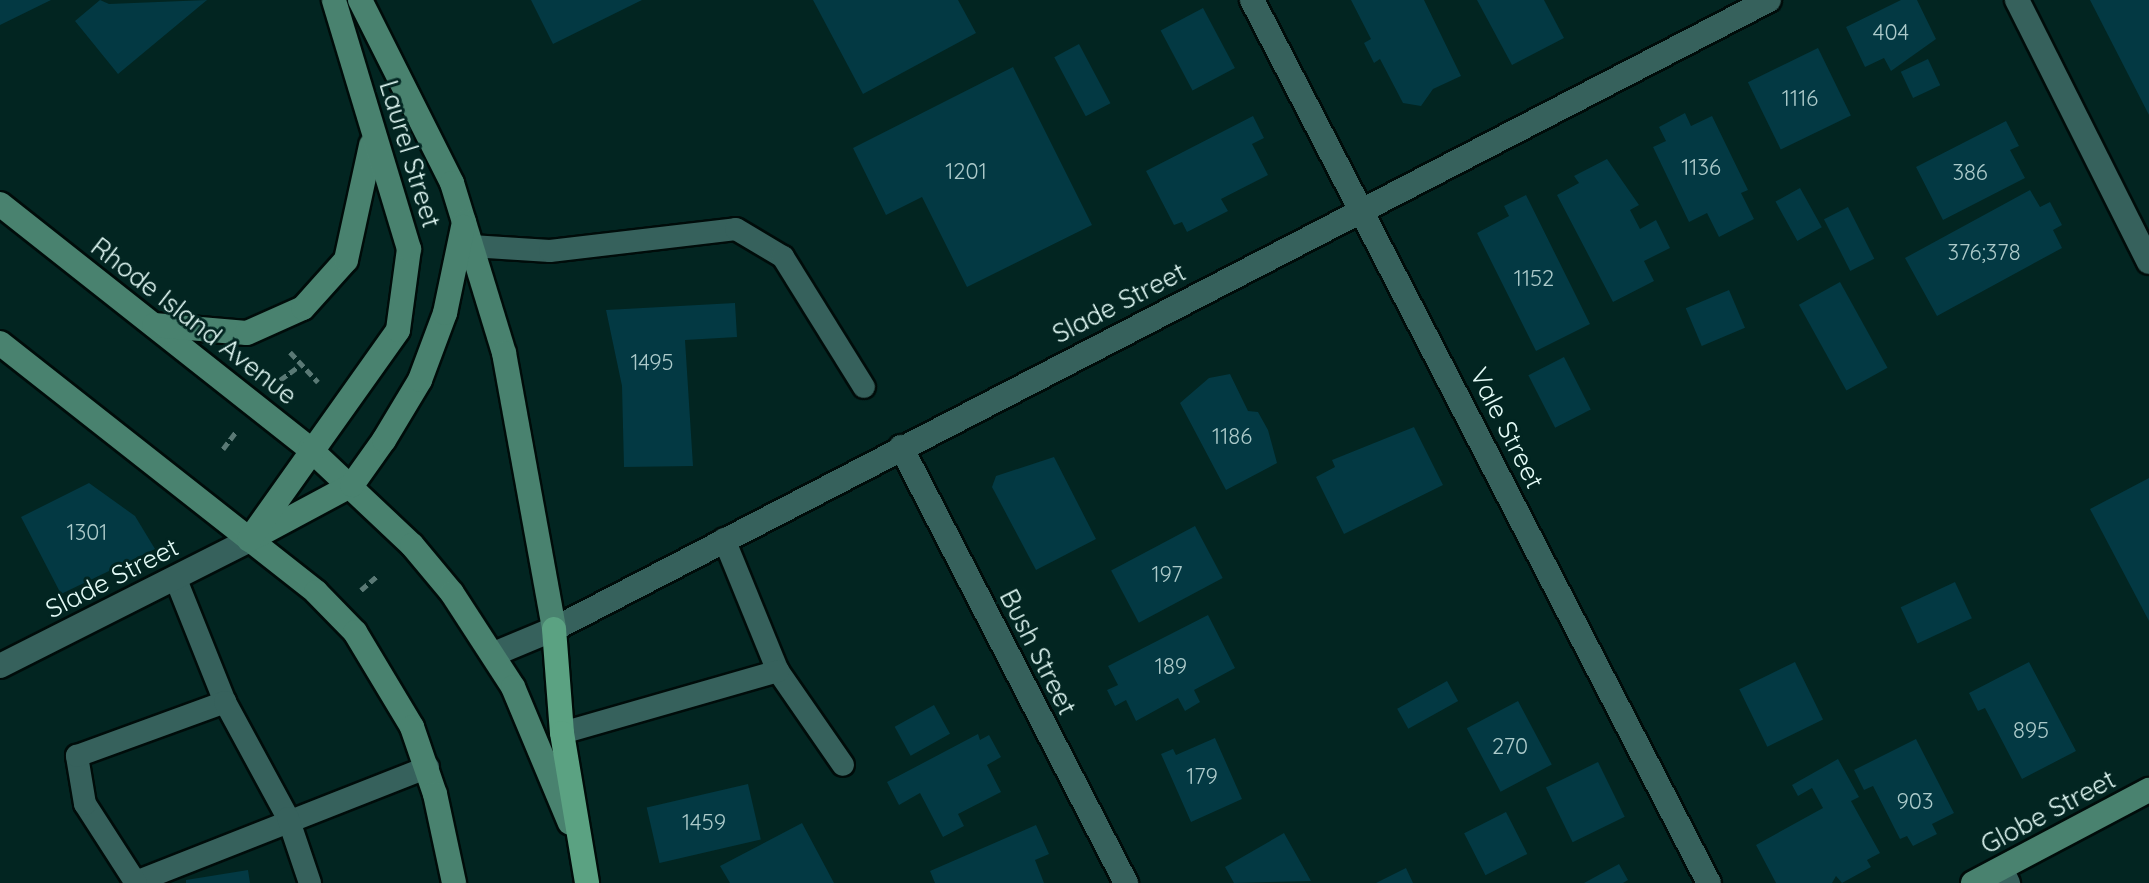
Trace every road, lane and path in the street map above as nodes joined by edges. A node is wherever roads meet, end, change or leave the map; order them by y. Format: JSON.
{"nodes":[{"id":1,"x":334,"y":0,"type":"edge"},
{"id":2,"x":360,"y":0,"type":"edge"},
{"id":3,"x":1252,"y":0,"type":"edge"},
{"id":4,"x":1769,"y":0,"type":"edge"},
{"id":5,"x":2017,"y":0,"type":"edge"},
{"id":6,"x":372,"y":134,"type":"junction"},
{"id":7,"x":0,"y":204,"type":"edge"},
{"id":8,"x":1364,"y":209,"type":"junction"},
{"id":9,"x":464,"y":222,"type":"junction"},
{"id":10,"x":471,"y":246,"type":"junction"},
{"id":11,"x":2149,"y":262,"type":"edge"},
{"id":12,"x":154,"y":325,"type":"junction"},
{"id":13,"x":0,"y":343,"type":"edge"},
{"id":14,"x":289,"y":351,"type":"dead end"},
{"id":15,"x":298,"y":367,"type":"junction"},
{"id":16,"x":280,"y":380,"type":"dead end"},
{"id":17,"x":864,"y":387,"type":"dead end"},
{"id":18,"x":328,"y":388,"type":"dead end"},
{"id":19,"x":239,"y":428,"type":"dead end"},
{"id":20,"x":901,"y":447,"type":"junction"},
{"id":21,"x":223,"y":449,"type":"dead end"},
{"id":22,"x":310,"y":449,"type":"junction"},
{"id":23,"x":352,"y":485,"type":"junction"},
{"id":24,"x":724,"y":539,"type":"junction"},
{"id":25,"x":249,"y":540,"type":"junction"},
{"id":26,"x":378,"y":575,"type":"dead end"},
{"id":27,"x":175,"y":577,"type":"junction"},
{"id":28,"x":358,"y":593,"type":"dead end"},
{"id":29,"x":554,"y":629,"type":"junction"},
{"id":30,"x":494,"y":654,"type":"junction"},
{"id":31,"x":0,"y":666,"type":"edge"},
{"id":32,"x":778,"y":671,"type":"junction"},
{"id":33,"x":225,"y":702,"type":"junction"},
{"id":34,"x":562,"y":733,"type":"junction"},
{"id":35,"x":843,"y":765,"type":"dead end"},
{"id":36,"x":428,"y":767,"type":"junction"},
{"id":37,"x":2149,"y":790,"type":"edge"},
{"id":38,"x":288,"y":818,"type":"junction"},
{"id":39,"x":2005,"y":876,"type":"edge"},
{"id":40,"x":136,"y":882,"type":"edge"},
{"id":41,"x":310,"y":883,"type":"edge"},
{"id":42,"x":454,"y":883,"type":"edge"},
{"id":43,"x":586,"y":883,"type":"edge"},
{"id":44,"x":1126,"y":883,"type":"edge"},
{"id":45,"x":1709,"y":883,"type":"edge"},
{"id":46,"x":1973,"y":883,"type":"edge"}],
"edges":[{"from":1,"to":6,"type":"main road","name":"Laurel Street"},
{"from":2,"to":9,"type":"main road","name":"Laurel Street"},
{"from":3,"to":8,"type":"street","name":"Vale Street"},
{"from":4,"to":8,"type":"street","name":"Slade Street"},
{"from":5,"to":11,"type":"street"},
{"from":6,"to":12,"type":"main road"},
{"from":6,"to":22,"type":"main road","name":"Laurel Street"},
{"from":7,"to":12,"type":"main road","name":"Rhode Island Avenue"},
{"from":8,"to":20,"type":"street","name":"Slade Street"},
{"from":8,"to":45,"type":"street","name":"Vale Street"},
{"from":9,"to":10,"type":"main road"},
{"from":9,"to":23,"type":"main road","name":"Laurel Street"},
{"from":10,"to":17,"type":"lane"},
{"from":10,"to":29,"type":"main road"},
{"from":12,"to":22,"type":"main road","name":"Rhode Island Avenue"},
{"from":13,"to":25,"type":"main road"},
{"from":14,"to":15,"type":"path"},
{"from":15,"to":16,"type":"path"},
{"from":15,"to":18,"type":"path"},
{"from":19,"to":21,"type":"path"},
{"from":20,"to":24,"type":"street","name":"Slade Street"},
{"from":20,"to":44,"type":"street","name":"Bush Street"},
{"from":22,"to":23,"type":"main road","name":"Rhode Island Avenue"},
{"from":22,"to":25,"type":"main road","name":"Laurel Street"},
{"from":23,"to":25,"type":"main road","name":"Laurel Street"},
{"from":23,"to":30,"type":"main road","name":"Rhode Island Avenue"},
{"from":24,"to":29,"type":"street","name":"Slade Street"},
{"from":24,"to":32,"type":"lane"},
{"from":25,"to":27,"type":"street","name":"Slade Street"},
{"from":25,"to":36,"type":"main road"},
{"from":26,"to":28,"type":"path"},
{"from":27,"to":31,"type":"street","name":"Slade Street"},
{"from":27,"to":33,"type":"lane"},
{"from":29,"to":30,"type":"street","name":"Slade Street"},
{"from":29,"to":34,"type":"main road"},
{"from":30,"to":43,"type":"main road","name":"Rhode Island Avenue"},
{"from":32,"to":34,"type":"lane"},
{"from":32,"to":35,"type":"lane"},
{"from":33,"to":38,"type":"lane"},
{"from":33,"to":40,"type":"lane"},
{"from":34,"to":43,"type":"main road"},
{"from":36,"to":38,"type":"lane"},
{"from":36,"to":42,"type":"main road"},
{"from":37,"to":39,"type":"main road","name":"Globe Street"},
{"from":38,"to":40,"type":"lane"},
{"from":38,"to":41,"type":"lane"},
{"from":39,"to":46,"type":"main road","name":"Globe Street"}]}
